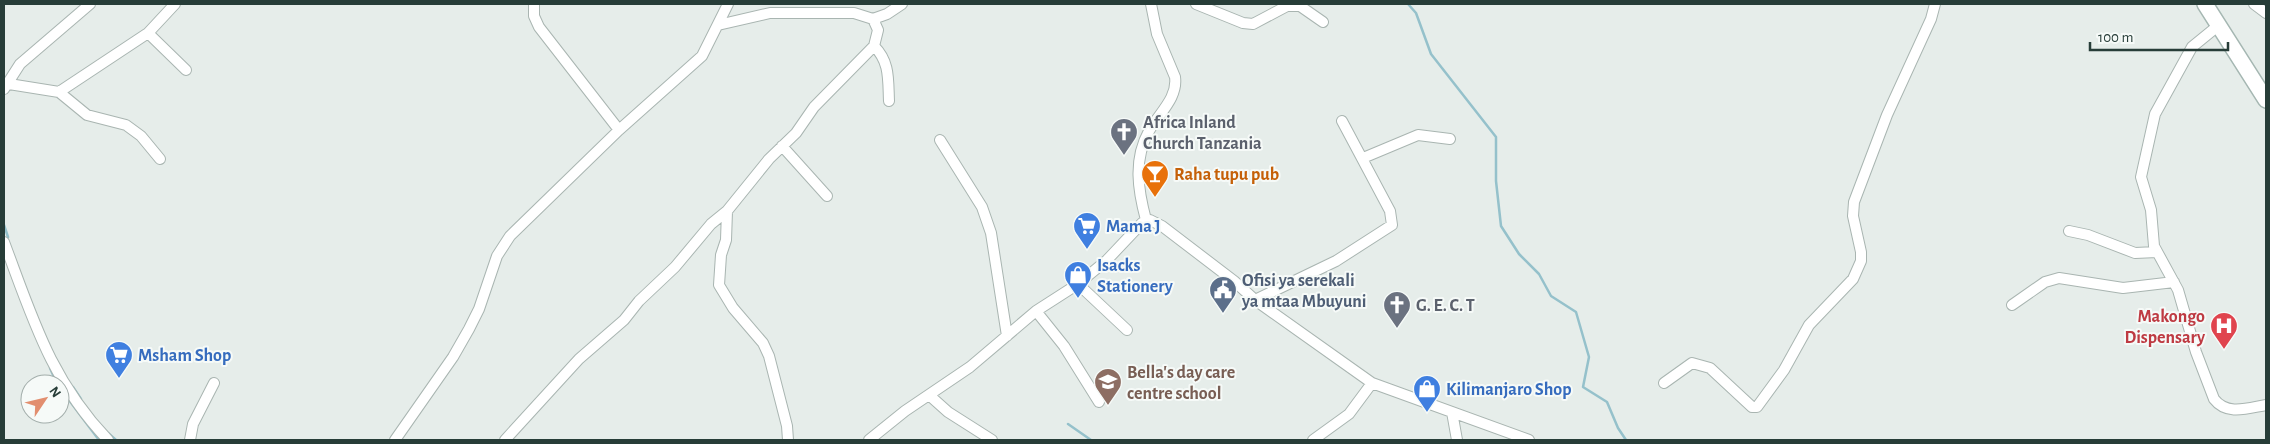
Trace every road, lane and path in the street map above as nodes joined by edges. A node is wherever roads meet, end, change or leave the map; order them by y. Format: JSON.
{"nodes":[{"id":1,"x":90,"y":4,"type":"edge"},
{"id":2,"x":175,"y":4,"type":"edge"},
{"id":3,"x":534,"y":4,"type":"edge"},
{"id":4,"x":728,"y":4,"type":"edge"},
{"id":5,"x":902,"y":4,"type":"edge"},
{"id":6,"x":1151,"y":4,"type":"edge"},
{"id":7,"x":1196,"y":4,"type":"edge"},
{"id":8,"x":1935,"y":4,"type":"edge"},
{"id":9,"x":2205,"y":4,"type":"edge"},
{"id":10,"x":2254,"y":4,"type":"edge"},
{"id":11,"x":2266,"y":13,"type":"edge"},
{"id":12,"x":873,"y":19,"type":"junction"},
{"id":13,"x":1323,"y":22,"type":"dead end"},
{"id":14,"x":718,"y":25,"type":"junction"},
{"id":15,"x":2219,"y":25,"type":"junction"},
{"id":16,"x":148,"y":33,"type":"junction"},
{"id":17,"x":874,"y":46,"type":"junction"},
{"id":18,"x":186,"y":70,"type":"dead end"},
{"id":19,"x":6,"y":87,"type":"edge"},
{"id":20,"x":59,"y":92,"type":"junction"},
{"id":21,"x":2266,"y":100,"type":"edge"},
{"id":22,"x":889,"y":101,"type":"dead end"},
{"id":23,"x":1342,"y":121,"type":"dead end"},
{"id":24,"x":618,"y":130,"type":"junction"},
{"id":25,"x":940,"y":140,"type":"dead end"},
{"id":26,"x":1450,"y":140,"type":"dead end"},
{"id":27,"x":782,"y":146,"type":"junction"},
{"id":28,"x":1363,"y":158,"type":"junction"},
{"id":29,"x":160,"y":159,"type":"dead end"},
{"id":30,"x":827,"y":196,"type":"dead end"},
{"id":31,"x":727,"y":211,"type":"junction"},
{"id":32,"x":1146,"y":220,"type":"junction"},
{"id":33,"x":2069,"y":231,"type":"dead end"},
{"id":34,"x":4,"y":242,"type":"edge"},
{"id":35,"x":2157,"y":252,"type":"junction"},
{"id":36,"x":2174,"y":282,"type":"junction"},
{"id":37,"x":1078,"y":284,"type":"junction"},
{"id":38,"x":1255,"y":300,"type":"junction"},
{"id":39,"x":2012,"y":305,"type":"dead end"},
{"id":40,"x":1036,"y":310,"type":"junction"},
{"id":41,"x":1127,"y":330,"type":"dead end"},
{"id":42,"x":1007,"y":336,"type":"junction"},
{"id":43,"x":214,"y":382,"type":"dead end"},
{"id":44,"x":1664,"y":382,"type":"dead end"},
{"id":45,"x":1372,"y":383,"type":"junction"},
{"id":46,"x":929,"y":394,"type":"junction"},
{"id":47,"x":1099,"y":402,"type":"dead end"},
{"id":48,"x":2266,"y":405,"type":"edge"},
{"id":49,"x":1452,"y":412,"type":"junction"},
{"id":50,"x":872,"y":439,"type":"edge"},
{"id":51,"x":108,"y":440,"type":"edge"},
{"id":52,"x":190,"y":440,"type":"edge"},
{"id":53,"x":395,"y":440,"type":"edge"},
{"id":54,"x":505,"y":440,"type":"edge"},
{"id":55,"x":788,"y":440,"type":"edge"},
{"id":56,"x":992,"y":440,"type":"edge"},
{"id":57,"x":1313,"y":440,"type":"edge"},
{"id":58,"x":1457,"y":440,"type":"edge"},
{"id":59,"x":1529,"y":440,"type":"edge"}],
"edges":[{"from":1,"to":19,"type":"street"},
{"from":2,"to":16,"type":"street"},
{"from":3,"to":24,"type":"street"},
{"from":4,"to":14,"type":"street"},
{"from":5,"to":12,"type":"street"},
{"from":6,"to":32,"type":"street"},
{"from":7,"to":13,"type":"street"},
{"from":8,"to":44,"type":"street"},
{"from":9,"to":15,"type":"street"},
{"from":10,"to":11,"type":"street"},
{"from":12,"to":14,"type":"street"},
{"from":12,"to":17,"type":"street"},
{"from":14,"to":24,"type":"street"},
{"from":15,"to":21,"type":"street"},
{"from":15,"to":35,"type":"street"},
{"from":16,"to":18,"type":"street"},
{"from":16,"to":20,"type":"street"},
{"from":17,"to":22,"type":"street"},
{"from":17,"to":27,"type":"street"},
{"from":19,"to":20,"type":"street"},
{"from":20,"to":29,"type":"street"},
{"from":23,"to":28,"type":"street"},
{"from":24,"to":53,"type":"street"},
{"from":25,"to":42,"type":"street"},
{"from":26,"to":28,"type":"street"},
{"from":27,"to":30,"type":"street"},
{"from":27,"to":31,"type":"street"},
{"from":28,"to":38,"type":"street"},
{"from":31,"to":54,"type":"street"},
{"from":31,"to":55,"type":"street"},
{"from":32,"to":37,"type":"street"},
{"from":32,"to":38,"type":"street"},
{"from":33,"to":35,"type":"street"},
{"from":34,"to":51,"type":"street"},
{"from":35,"to":36,"type":"street"},
{"from":36,"to":39,"type":"street"},
{"from":36,"to":48,"type":"street"},
{"from":37,"to":40,"type":"street"},
{"from":37,"to":41,"type":"street"},
{"from":38,"to":45,"type":"street"},
{"from":40,"to":42,"type":"street"},
{"from":40,"to":47,"type":"street"},
{"from":42,"to":46,"type":"street"},
{"from":43,"to":52,"type":"street"},
{"from":45,"to":49,"type":"street"},
{"from":45,"to":57,"type":"street"},
{"from":46,"to":50,"type":"street"},
{"from":46,"to":56,"type":"street"},
{"from":49,"to":58,"type":"street"},
{"from":49,"to":59,"type":"street"}]}
